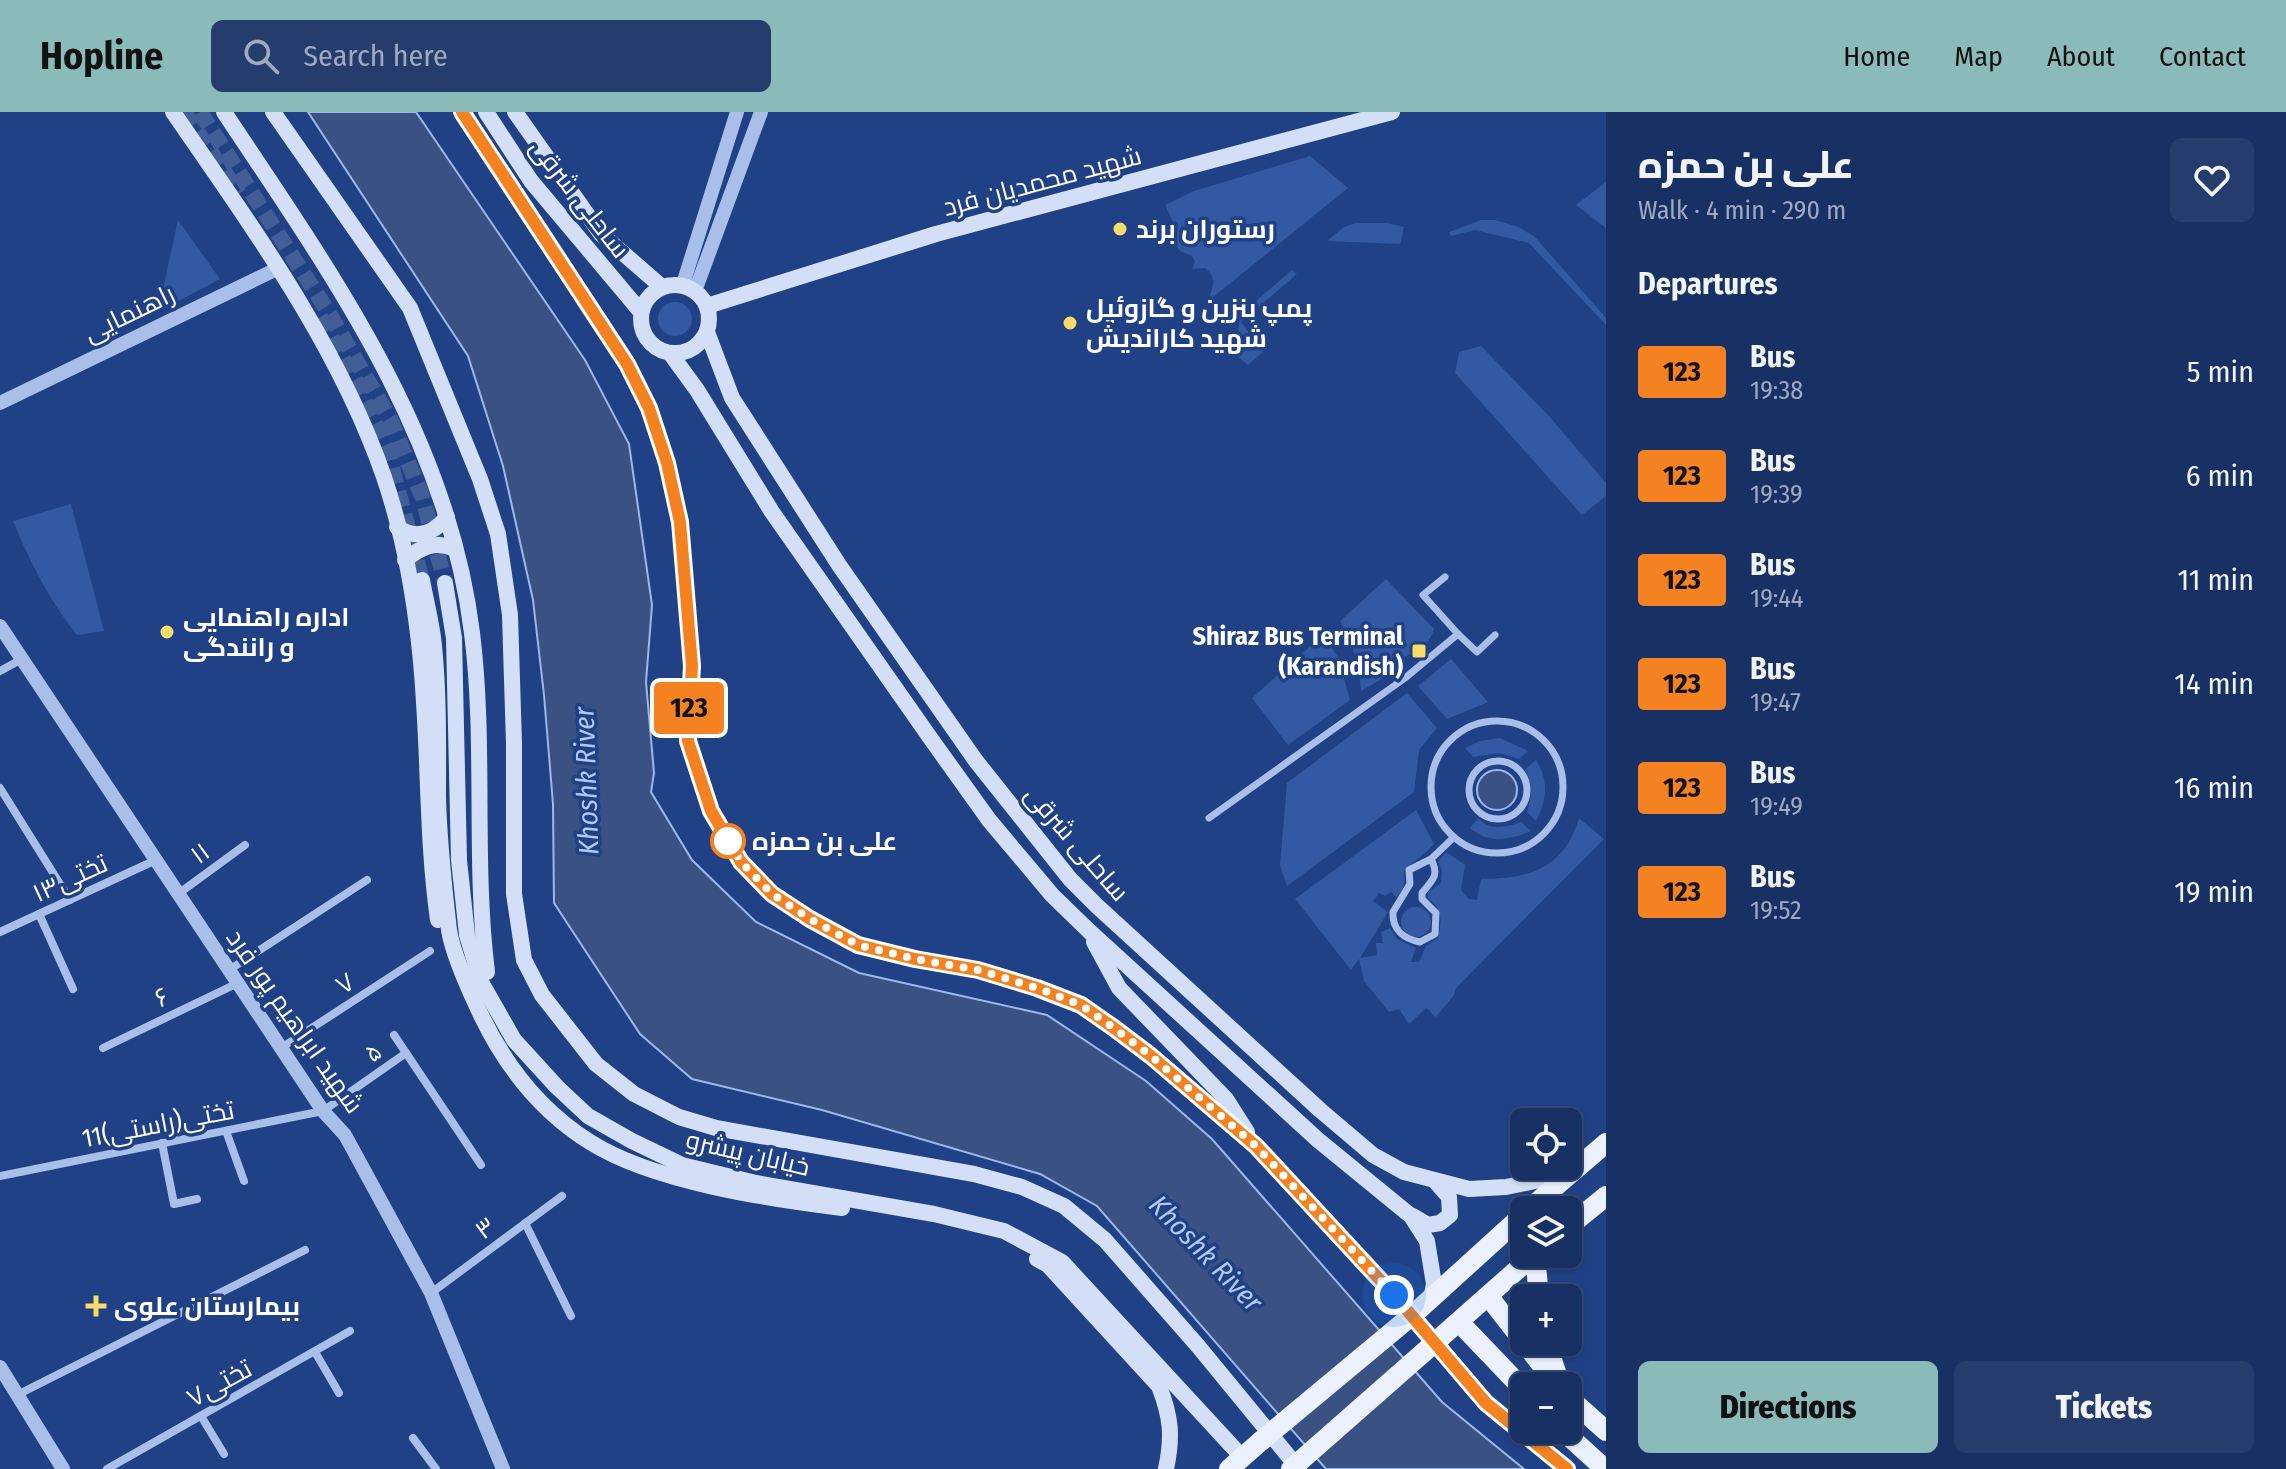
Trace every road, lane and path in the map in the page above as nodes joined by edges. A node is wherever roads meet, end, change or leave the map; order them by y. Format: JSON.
{"nodes":[{"id":1,"x":173,"y":112,"type":"edge"},
{"id":2,"x":224,"y":112,"type":"edge"},
{"id":3,"x":273,"y":112,"type":"edge"},
{"id":4,"x":462,"y":112,"type":"edge"},
{"id":5,"x":486,"y":112,"type":"edge"},
{"id":6,"x":515,"y":112,"type":"edge"},
{"id":7,"x":737,"y":112,"type":"edge"},
{"id":8,"x":761,"y":112,"type":"edge"},
{"id":9,"x":1392,"y":112,"type":"edge"},
{"id":10,"x":279,"y":268,"type":"junction"},
{"id":11,"x":662,"y":287,"type":"junction"},
{"id":12,"x":689,"y":287,"type":"junction"},
{"id":13,"x":707,"y":306,"type":"junction"},
{"id":14,"x":641,"y":312,"type":"junction"},
{"id":15,"x":707,"y":332,"type":"junction"},
{"id":16,"x":670,"y":353,"type":"junction"},
{"id":17,"x":0,"y":403,"type":"edge"},
{"id":18,"x":447,"y":517,"type":"junction"},
{"id":19,"x":397,"y":527,"type":"junction"},
{"id":20,"x":455,"y":549,"type":"junction"},
{"id":21,"x":405,"y":560,"type":"junction"},
{"id":22,"x":1445,"y":577,"type":"dead end"},
{"id":23,"x":422,"y":580,"type":"tunnel mouth"},
{"id":24,"x":445,"y":583,"type":"tunnel mouth"},
{"id":25,"x":0,"y":626,"type":"edge"},
{"id":26,"x":1458,"y":634,"type":"junction"},
{"id":27,"x":1495,"y":635,"type":"dead end"},
{"id":28,"x":22,"y":659,"type":"junction"},
{"id":29,"x":0,"y":671,"type":"edge"},
{"id":30,"x":1521,"y":770,"type":"joint"},
{"id":31,"x":0,"y":788,"type":"edge"},
{"id":32,"x":1209,"y":818,"type":"dead end"},
{"id":33,"x":1452,"y":839,"type":"junction"},
{"id":34,"x":245,"y":845,"type":"dead end"},
{"id":35,"x":1431,"y":859,"type":"junction"},
{"id":36,"x":156,"y":860,"type":"junction"},
{"id":37,"x":367,"y":880,"type":"dead end"},
{"id":38,"x":178,"y":894,"type":"junction"},
{"id":39,"x":70,"y":900,"type":"junction"},
{"id":40,"x":39,"y":914,"type":"junction"},
{"id":41,"x":1088,"y":930,"type":"junction"},
{"id":42,"x":0,"y":932,"type":"edge"},
{"id":43,"x":430,"y":951,"type":"dead end"},
{"id":44,"x":234,"y":977,"type":"junction"},
{"id":45,"x":73,"y":989,"type":"dead end"},
{"id":46,"x":482,"y":1000,"type":"junction"},
{"id":47,"x":394,"y":1035,"type":"dead end"},
{"id":48,"x":103,"y":1048,"type":"dead end"},
{"id":49,"x":281,"y":1048,"type":"junction"},
{"id":50,"x":406,"y":1053,"type":"junction"},
{"id":51,"x":323,"y":1111,"type":"junction"},
{"id":52,"x":226,"y":1131,"type":"junction"},
{"id":53,"x":162,"y":1143,"type":"junction"},
{"id":54,"x":1606,"y":1143,"type":"edge"},
{"id":55,"x":1256,"y":1146,"type":"junction"},
{"id":56,"x":1582,"y":1163,"type":"edge"},
{"id":57,"x":481,"y":1165,"type":"dead end"},
{"id":58,"x":0,"y":1176,"type":"edge"},
{"id":59,"x":1539,"y":1180,"type":"edge"},
{"id":60,"x":1561,"y":1180,"type":"edge"},
{"id":61,"x":244,"y":1181,"type":"dead end"},
{"id":62,"x":1434,"y":1181,"type":"junction"},
{"id":63,"x":562,"y":1196,"type":"dead end"},
{"id":64,"x":1544,"y":1196,"type":"edge"},
{"id":65,"x":1606,"y":1196,"type":"edge"},
{"id":66,"x":197,"y":1199,"type":"dead end"},
{"id":67,"x":1411,"y":1216,"type":"junction"},
{"id":68,"x":1582,"y":1216,"type":"edge"},
{"id":69,"x":525,"y":1223,"type":"junction"},
{"id":70,"x":1510,"y":1227,"type":"edge"},
{"id":71,"x":305,"y":1250,"type":"dead end"},
{"id":72,"x":1520,"y":1268,"type":"edge"},
{"id":73,"x":431,"y":1293,"type":"junction"},
{"id":74,"x":1489,"y":1297,"type":"junction"},
{"id":75,"x":1424,"y":1306,"type":"junction"},
{"id":76,"x":1503,"y":1314,"type":"junction"},
{"id":77,"x":571,"y":1316,"type":"dead end"},
{"id":78,"x":1459,"y":1322,"type":"junction"},
{"id":79,"x":350,"y":1331,"type":"dead end"},
{"id":80,"x":1474,"y":1337,"type":"junction"},
{"id":81,"x":315,"y":1352,"type":"junction"},
{"id":82,"x":0,"y":1367,"type":"edge"},
{"id":83,"x":1548,"y":1372,"type":"edge"},
{"id":84,"x":1510,"y":1375,"type":"edge"},
{"id":85,"x":339,"y":1393,"type":"dead end"},
{"id":86,"x":17,"y":1395,"type":"junction"},
{"id":87,"x":1582,"y":1410,"type":"edge"},
{"id":88,"x":201,"y":1416,"type":"junction"},
{"id":89,"x":1606,"y":1431,"type":"edge"},
{"id":90,"x":413,"y":1438,"type":"dead end"},
{"id":91,"x":1577,"y":1444,"type":"edge"},
{"id":92,"x":224,"y":1454,"type":"dead end"},
{"id":93,"x":1236,"y":1463,"type":"edge"},
{"id":94,"x":63,"y":1469,"type":"edge"},
{"id":95,"x":107,"y":1469,"type":"edge"},
{"id":96,"x":436,"y":1469,"type":"edge"},
{"id":97,"x":503,"y":1469,"type":"edge"},
{"id":98,"x":1166,"y":1469,"type":"edge"},
{"id":99,"x":1291,"y":1469,"type":"edge"},
{"id":100,"x":1299,"y":1469,"type":"edge"},
{"id":101,"x":1567,"y":1469,"type":"edge"},
{"id":102,"x":1605,"y":1469,"type":"edge"}],
"edges":[{"from":1,"to":10,"type":"main road"},
{"from":2,"to":18,"type":"main road"},
{"from":3,"to":100,"type":"main road"},
{"from":4,"to":55,"type":"main road"},
{"from":5,"to":14,"type":"main road","name":"ساحلی شرقی"},
{"from":6,"to":11,"type":"main road","name":"ساحلی شرقی"},
{"from":7,"to":12,"type":"street"},
{"from":8,"to":12,"type":"street"},
{"from":9,"to":13,"type":"main road","name":"شهید محمدیان فرد"},
{"from":10,"to":17,"type":"street","name":"راهنمایی"},
{"from":10,"to":19,"type":"main road"},
{"from":11,"to":12,"type":"main road"},
{"from":11,"to":14,"type":"main road"},
{"from":12,"to":13,"type":"main road"},
{"from":13,"to":15,"type":"main road"},
{"from":14,"to":16,"type":"main road"},
{"from":15,"to":16,"type":"main road"},
{"from":15,"to":62,"type":"main road","name":"ساحلی شرقی"},
{"from":16,"to":41,"type":"main road","name":"ساحلی شرقی"},
{"from":18,"to":19,"type":"main road"},
{"from":18,"to":20,"type":"main road"},
{"from":19,"to":21,"type":"main road"},
{"from":20,"to":21,"type":"main road"},
{"from":20,"to":46,"type":"main road"},
{"from":21,"to":46,"type":"main road"},
{"from":22,"to":26,"type":"street"},
{"from":23,"to":46,"type":"main road","name":"خیابان پیشرو"},
{"from":24,"to":46,"type":"main road","name":"خیابان پیشرو"},
{"from":25,"to":28,"type":"street","name":"شهید ابراهیم پور فرد"},
{"from":26,"to":27,"type":"street"},
{"from":26,"to":32,"type":"street"},
{"from":28,"to":29,"type":"street"},
{"from":28,"to":36,"type":"street","name":"شهید ابراهیم پور فرد"},
{"from":30,"to":30,"type":"street"},
{"from":31,"to":39,"type":"street"},
{"from":33,"to":33,"type":"street"},
{"from":33,"to":35,"type":"street"},
{"from":34,"to":38,"type":"street","name":"۱۱"},
{"from":35,"to":35,"type":"street"},
{"from":36,"to":38,"type":"street","name":"شهید ابراهیم پور فرد"},
{"from":36,"to":39,"type":"street","name":"تختی۱۳"},
{"from":37,"to":44,"type":"street","name":"۶"},
{"from":38,"to":44,"type":"street","name":"شهید ابراهیم پور فرد"},
{"from":39,"to":40,"type":"street","name":"تختی۱۳"},
{"from":40,"to":42,"type":"street","name":"تختی۱۳"},
{"from":40,"to":45,"type":"street"},
{"from":41,"to":55,"type":"main road"},
{"from":41,"to":67,"type":"main road","name":"ساحلی شرقی"},
{"from":43,"to":49,"type":"street","name":"۷"},
{"from":44,"to":48,"type":"street","name":"۶"},
{"from":44,"to":49,"type":"street","name":"شهید ابراهیم پور فرد"},
{"from":46,"to":93,"type":"main road","name":"خیابان پیشرو"},
{"from":46,"to":98,"type":"main road","name":"خیابان پیشرو"},
{"from":47,"to":50,"type":"street"},
{"from":49,"to":51,"type":"street","name":"شهید ابراهیم پور فرد"},
{"from":50,"to":51,"type":"street","name":"۵"},
{"from":50,"to":57,"type":"street"},
{"from":51,"to":52,"type":"street","name":"11تختی(راستی)"},
{"from":51,"to":73,"type":"street","name":"شهید ابراهیم پور فرد"},
{"from":52,"to":53,"type":"street","name":"11تختی(راستی)"},
{"from":52,"to":61,"type":"street"},
{"from":53,"to":58,"type":"street","name":"11تختی(راستی)"},
{"from":53,"to":66,"type":"street"},
{"from":54,"to":56,"type":"main road"},
{"from":55,"to":101,"type":"main road"},
{"from":59,"to":62,"type":"main road","name":"ساحلی شرقی"},
{"from":60,"to":64,"type":"main road"},
{"from":62,"to":67,"type":"main road"},
{"from":63,"to":69,"type":"street","name":"۳"},
{"from":65,"to":68,"type":"main road"},
{"from":67,"to":75,"type":"main road","name":"ساحلی شرقی"},
{"from":69,"to":73,"type":"street","name":"۳"},
{"from":69,"to":77,"type":"street"},
{"from":70,"to":75,"type":"main road"},
{"from":71,"to":86,"type":"street"},
{"from":72,"to":74,"type":"main road"},
{"from":73,"to":97,"type":"street","name":"شهید ابراهیم پور فرد"},
{"from":74,"to":76,"type":"main road"},
{"from":74,"to":78,"type":"main road"},
{"from":75,"to":93,"type":"main road","bridge":true},
{"from":76,"to":80,"type":"main road"},
{"from":76,"to":83,"type":"main road"},
{"from":78,"to":80,"type":"main road"},
{"from":78,"to":99,"type":"main road","bridge":true},
{"from":79,"to":81,"type":"street","name":"تختی۷"},
{"from":80,"to":84,"type":"main road"},
{"from":81,"to":85,"type":"street"},
{"from":81,"to":88,"type":"street","name":"تختی۷"},
{"from":82,"to":86,"type":"street"},
{"from":86,"to":94,"type":"street"},
{"from":87,"to":89,"type":"main road"},
{"from":88,"to":92,"type":"street"},
{"from":88,"to":95,"type":"street","name":"تختی۷"},
{"from":90,"to":96,"type":"street"},
{"from":91,"to":102,"type":"main road"}]}
